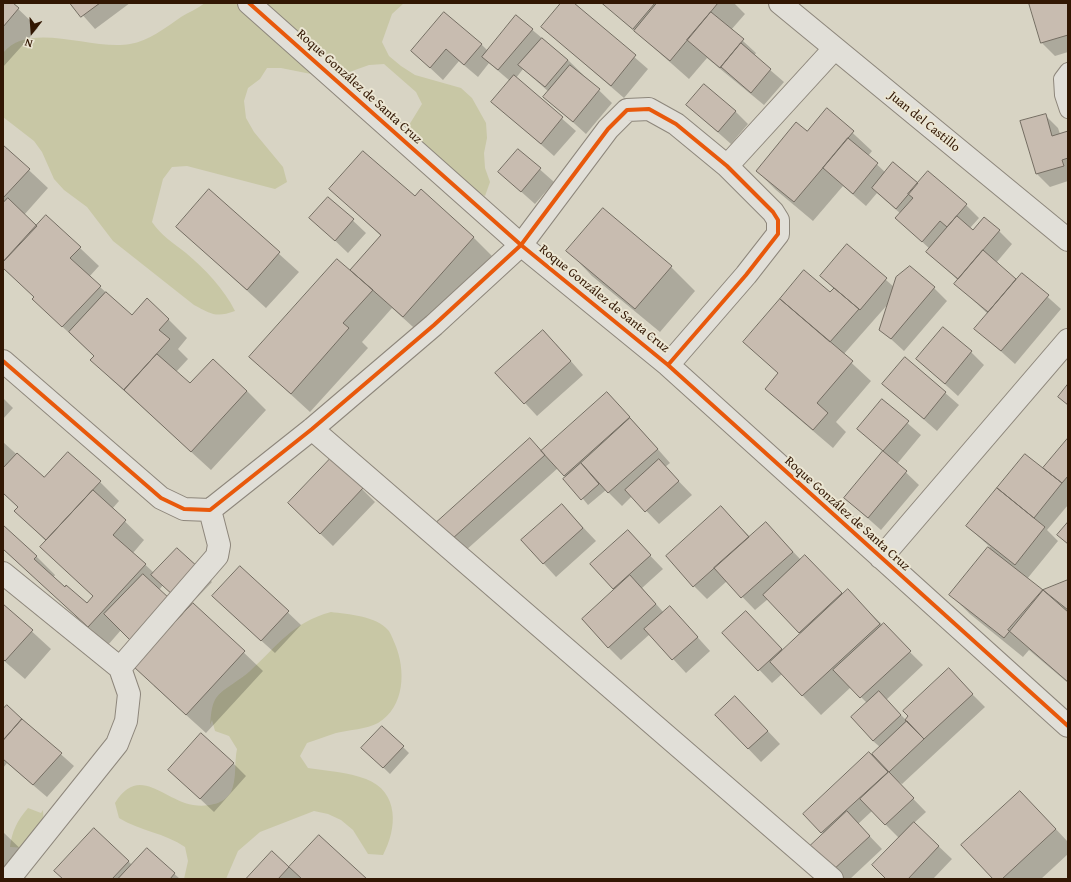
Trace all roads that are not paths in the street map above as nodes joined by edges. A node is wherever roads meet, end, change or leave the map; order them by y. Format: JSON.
{"nodes":[{"id":1,"x":249,"y":3,"type":"edge"},
{"id":2,"x":780,"y":3,"type":"edge"},
{"id":3,"x":834,"y":49,"type":"junction"},
{"id":4,"x":1068,"y":71,"type":"edge"},
{"id":5,"x":1068,"y":110,"type":"edge"},
{"id":6,"x":727,"y":166,"type":"junction"},
{"id":7,"x":1068,"y":240,"type":"edge"},
{"id":8,"x":521,"y":245,"type":"junction"},
{"id":9,"x":1068,"y":340,"type":"edge"},
{"id":10,"x":3,"y":361,"type":"edge"},
{"id":11,"x":668,"y":365,"type":"junction"},
{"id":12,"x":312,"y":430,"type":"junction"},
{"id":13,"x":210,"y":510,"type":"junction"},
{"id":14,"x":881,"y":558,"type":"junction"},
{"id":15,"x":3,"y":573,"type":"edge"},
{"id":16,"x":120,"y":668,"type":"junction"},
{"id":17,"x":1068,"y":726,"type":"edge"},
{"id":18,"x":9,"y":879,"type":"edge"},
{"id":19,"x":832,"y":879,"type":"edge"}],
"edges":[{"from":1,"to":8,"type":"street","name":"Roque González de Santa Cruz"},
{"from":2,"to":3,"type":"street","name":"Juan del Castillo"},
{"from":3,"to":6,"type":"street"},
{"from":3,"to":7,"type":"street","name":"Juan del Castillo"},
{"from":4,"to":5,"type":"lane"},
{"from":6,"to":8,"type":"street"},
{"from":6,"to":11,"type":"street"},
{"from":8,"to":11,"type":"street","name":"Roque González de Santa Cruz"},
{"from":8,"to":12,"type":"street"},
{"from":9,"to":14,"type":"street"},
{"from":10,"to":13,"type":"street"},
{"from":11,"to":14,"type":"street","name":"Roque González de Santa Cruz"},
{"from":12,"to":13,"type":"street"},
{"from":12,"to":19,"type":"street"},
{"from":13,"to":16,"type":"street"},
{"from":14,"to":17,"type":"street","name":"Roque González de Santa Cruz"},
{"from":15,"to":16,"type":"street"},
{"from":16,"to":18,"type":"street"}]}
